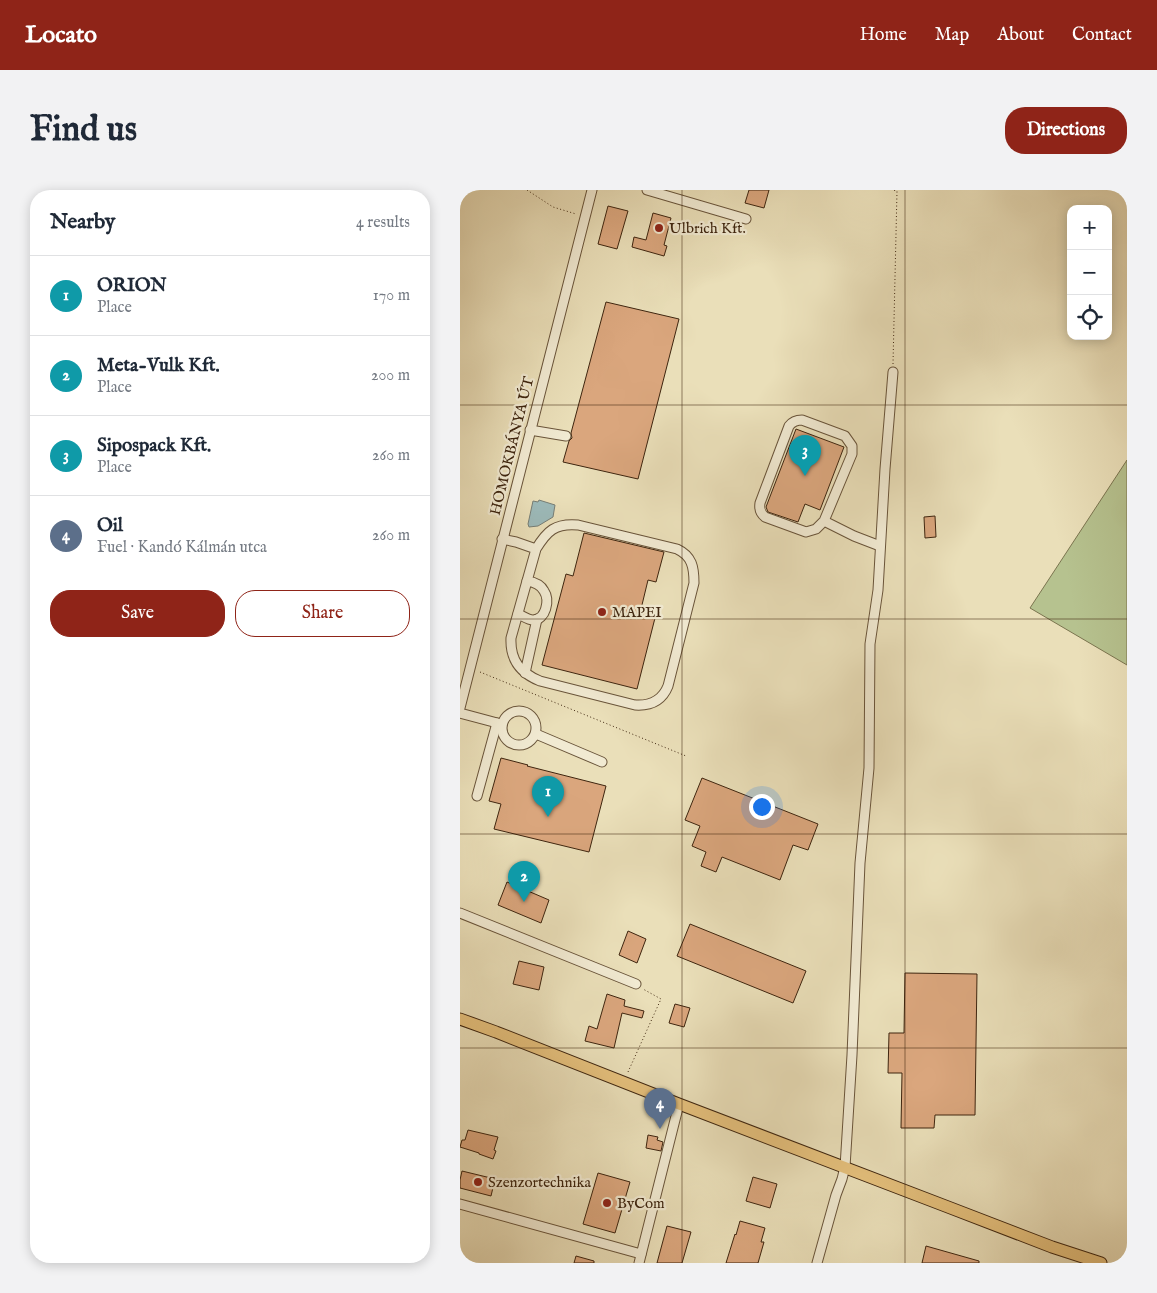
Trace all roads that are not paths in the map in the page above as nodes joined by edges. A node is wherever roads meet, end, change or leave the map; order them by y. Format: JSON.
{"nodes":[{"id":1,"x":592,"y":190,"type":"edge"},
{"id":2,"x":647,"y":190,"type":"edge"},
{"id":3,"x":746,"y":219,"type":"dead end"},
{"id":4,"x":893,"y":372,"type":"road end"},
{"id":5,"x":530,"y":430,"type":"junction"},
{"id":6,"x":566,"y":436,"type":"dead end"},
{"id":7,"x":824,"y":521,"type":"junction"},
{"id":8,"x":502,"y":539,"type":"junction"},
{"id":9,"x":880,"y":546,"type":"junction"},
{"id":10,"x":536,"y":549,"type":"junction"},
{"id":11,"x":527,"y":581,"type":"junction"},
{"id":12,"x":518,"y":614,"type":"junction"},
{"id":13,"x":537,"y":620,"type":"junction"},
{"id":14,"x":466,"y":669,"type":"edge"},
{"id":15,"x":525,"y":673,"type":"junction"},
{"id":16,"x":463,"y":683,"type":"edge"},
{"id":17,"x":460,"y":708,"type":"edge"},
{"id":18,"x":460,"y":713,"type":"edge"},
{"id":19,"x":500,"y":724,"type":"junction"},
{"id":20,"x":536,"y":734,"type":"junction"},
{"id":21,"x":602,"y":762,"type":"dead end"},
{"id":22,"x":477,"y":796,"type":"dead end"},
{"id":23,"x":460,"y":913,"type":"edge"},
{"id":24,"x":636,"y":984,"type":"road end"},
{"id":25,"x":460,"y":1019,"type":"edge"},
{"id":26,"x":679,"y":1104,"type":"junction"},
{"id":27,"x":845,"y":1167,"type":"junction"},
{"id":28,"x":460,"y":1204,"type":"edge"},
{"id":29,"x":640,"y":1259,"type":"edge"},
{"id":30,"x":817,"y":1263,"type":"edge"},
{"id":31,"x":1101,"y":1263,"type":"edge"}],
"edges":[{"from":1,"to":5,"type":"street","name":"HOMOKBÁNYA ÚT"},
{"from":2,"to":3,"type":"street"},
{"from":4,"to":9,"type":"street"},
{"from":5,"to":6,"type":"street"},
{"from":5,"to":8,"type":"street","name":"HOMOKBÁNYA ÚT"},
{"from":7,"to":7,"type":"street"},
{"from":7,"to":9,"type":"street"},
{"from":8,"to":10,"type":"street"},
{"from":8,"to":14,"type":"street","name":"HOMOKBÁNYA ÚT"},
{"from":9,"to":27,"type":"street"},
{"from":10,"to":11,"type":"street"},
{"from":10,"to":15,"type":"street"},
{"from":11,"to":12,"type":"street"},
{"from":11,"to":13,"type":"street"},
{"from":12,"to":13,"type":"street"},
{"from":12,"to":15,"type":"street"},
{"from":13,"to":15,"type":"street"},
{"from":14,"to":16,"type":"street","name":"HOMOKBÁNYA ÚT"},
{"from":16,"to":17,"type":"street","name":"HOMOKBÁNYA ÚT"},
{"from":18,"to":19,"type":"street"},
{"from":19,"to":20,"type":"street"},
{"from":19,"to":20,"type":"street"},
{"from":19,"to":22,"type":"street"},
{"from":20,"to":21,"type":"street"},
{"from":23,"to":24,"type":"street"},
{"from":25,"to":26,"type":"main road"},
{"from":26,"to":27,"type":"main road"},
{"from":26,"to":29,"type":"street"},
{"from":27,"to":30,"type":"street"},
{"from":27,"to":31,"type":"main road"},
{"from":28,"to":29,"type":"street"}]}
